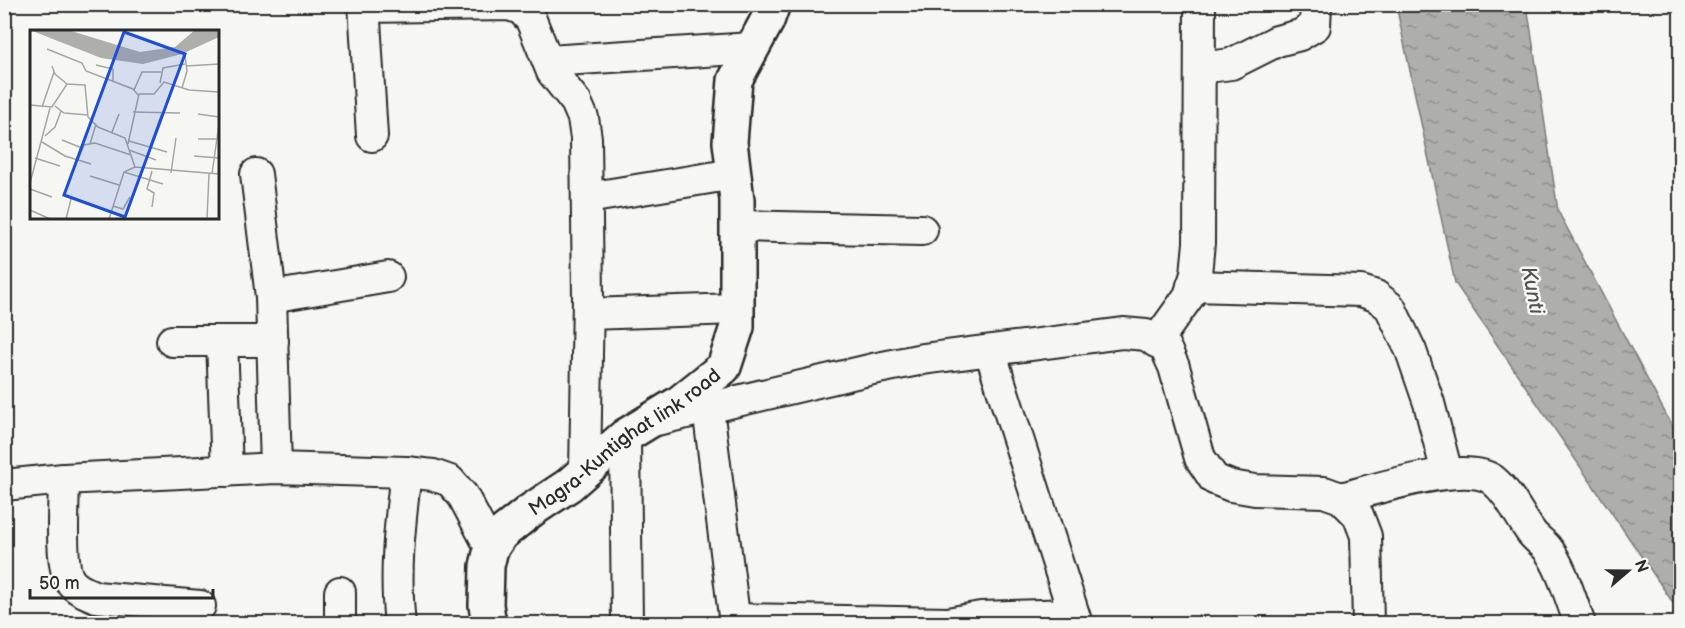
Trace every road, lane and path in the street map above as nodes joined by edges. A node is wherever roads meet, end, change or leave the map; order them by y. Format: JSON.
{"nodes":[{"id":1,"x":773,"y":4,"type":"edge"},
{"id":2,"x":1200,"y":4,"type":"edge"},
{"id":3,"x":1316,"y":4,"type":"edge"},
{"id":4,"x":490,"y":5,"type":"edge"},
{"id":5,"x":364,"y":6,"type":"edge"},
{"id":6,"x":752,"y":48,"type":"junction"},
{"id":7,"x":548,"y":61,"type":"junction"},
{"id":8,"x":1200,"y":68,"type":"junction"},
{"id":9,"x":372,"y":136,"type":"dead end"},
{"id":10,"x":256,"y":174,"type":"dead end"},
{"id":11,"x":734,"y":174,"type":"junction"},
{"id":12,"x":587,"y":198,"type":"junction"},
{"id":13,"x":737,"y":226,"type":"junction"},
{"id":14,"x":922,"y":230,"type":"dead end"},
{"id":15,"x":388,"y":277,"type":"dead end"},
{"id":16,"x":1192,"y":286,"type":"junction"},
{"id":17,"x":272,"y":297,"type":"junction"},
{"id":18,"x":737,"y":309,"type":"junction"},
{"id":19,"x":588,"y":314,"type":"junction"},
{"id":20,"x":172,"y":341,"type":"dead end"},
{"id":21,"x":222,"y":341,"type":"junction"},
{"id":22,"x":273,"y":341,"type":"junction"},
{"id":23,"x":1156,"y":342,"type":"junction"},
{"id":24,"x":990,"y":351,"type":"junction"},
{"id":25,"x":708,"y":408,"type":"junction"},
{"id":26,"x":637,"y":429,"type":"junction"},
{"id":27,"x":276,"y":468,"type":"junction"},
{"id":28,"x":227,"y":471,"type":"junction"},
{"id":29,"x":585,"y":471,"type":"junction"},
{"id":30,"x":406,"y":472,"type":"junction"},
{"id":31,"x":1447,"y":473,"type":"junction"},
{"id":32,"x":64,"y":479,"type":"junction"},
{"id":33,"x":4,"y":485,"type":"edge"},
{"id":34,"x":1341,"y":498,"type":"junction"},
{"id":35,"x":491,"y":549,"type":"junction"},
{"id":36,"x":340,"y":592,"type":"dead end"},
{"id":37,"x":200,"y":606,"type":"dead end"},
{"id":38,"x":1075,"y":619,"type":"edge"},
{"id":39,"x":735,"y":621,"type":"edge"},
{"id":40,"x":340,"y":624,"type":"edge"},
{"id":41,"x":400,"y":624,"type":"edge"},
{"id":42,"x":489,"y":624,"type":"edge"},
{"id":43,"x":627,"y":624,"type":"edge"},
{"id":44,"x":1368,"y":624,"type":"edge"},
{"id":45,"x":1580,"y":624,"type":"edge"}],
"edges":[{"from":1,"to":6,"type":"street","name":"Magra-Kuntighat link road"},
{"from":2,"to":8,"type":"street"},
{"from":3,"to":8,"type":"street"},
{"from":4,"to":5,"type":"street"},
{"from":4,"to":7,"type":"street"},
{"from":5,"to":9,"type":"street"},
{"from":6,"to":7,"type":"street"},
{"from":6,"to":11,"type":"street","name":"Magra-Kuntighat link road"},
{"from":7,"to":12,"type":"street"},
{"from":8,"to":16,"type":"street"},
{"from":10,"to":17,"type":"street"},
{"from":11,"to":12,"type":"street"},
{"from":11,"to":13,"type":"street","name":"Magra-Kuntighat link road"},
{"from":12,"to":19,"type":"street"},
{"from":13,"to":14,"type":"street"},
{"from":13,"to":18,"type":"street","name":"Magra-Kuntighat link road"},
{"from":15,"to":17,"type":"street"},
{"from":16,"to":23,"type":"street"},
{"from":16,"to":31,"type":"street"},
{"from":17,"to":22,"type":"street"},
{"from":18,"to":19,"type":"street"},
{"from":18,"to":26,"type":"street","name":"Magra-Kuntighat link road"},
{"from":19,"to":29,"type":"street"},
{"from":20,"to":21,"type":"street"},
{"from":21,"to":22,"type":"street"},
{"from":21,"to":28,"type":"street"},
{"from":22,"to":27,"type":"street"},
{"from":23,"to":24,"type":"street"},
{"from":23,"to":34,"type":"street"},
{"from":24,"to":25,"type":"street"},
{"from":24,"to":38,"type":"street"},
{"from":25,"to":26,"type":"street"},
{"from":25,"to":39,"type":"street"},
{"from":26,"to":29,"type":"street","name":"Magra-Kuntighat link road"},
{"from":26,"to":43,"type":"street"},
{"from":27,"to":28,"type":"street"},
{"from":27,"to":30,"type":"street"},
{"from":28,"to":32,"type":"street"},
{"from":29,"to":35,"type":"street","name":"Magra-Kuntighat link road"},
{"from":30,"to":35,"type":"street"},
{"from":30,"to":41,"type":"street"},
{"from":31,"to":34,"type":"street"},
{"from":31,"to":45,"type":"street"},
{"from":32,"to":33,"type":"street"},
{"from":32,"to":37,"type":"street"},
{"from":34,"to":44,"type":"street"},
{"from":35,"to":42,"type":"street"},
{"from":36,"to":40,"type":"street"},
{"from":38,"to":39,"type":"street"}]}
